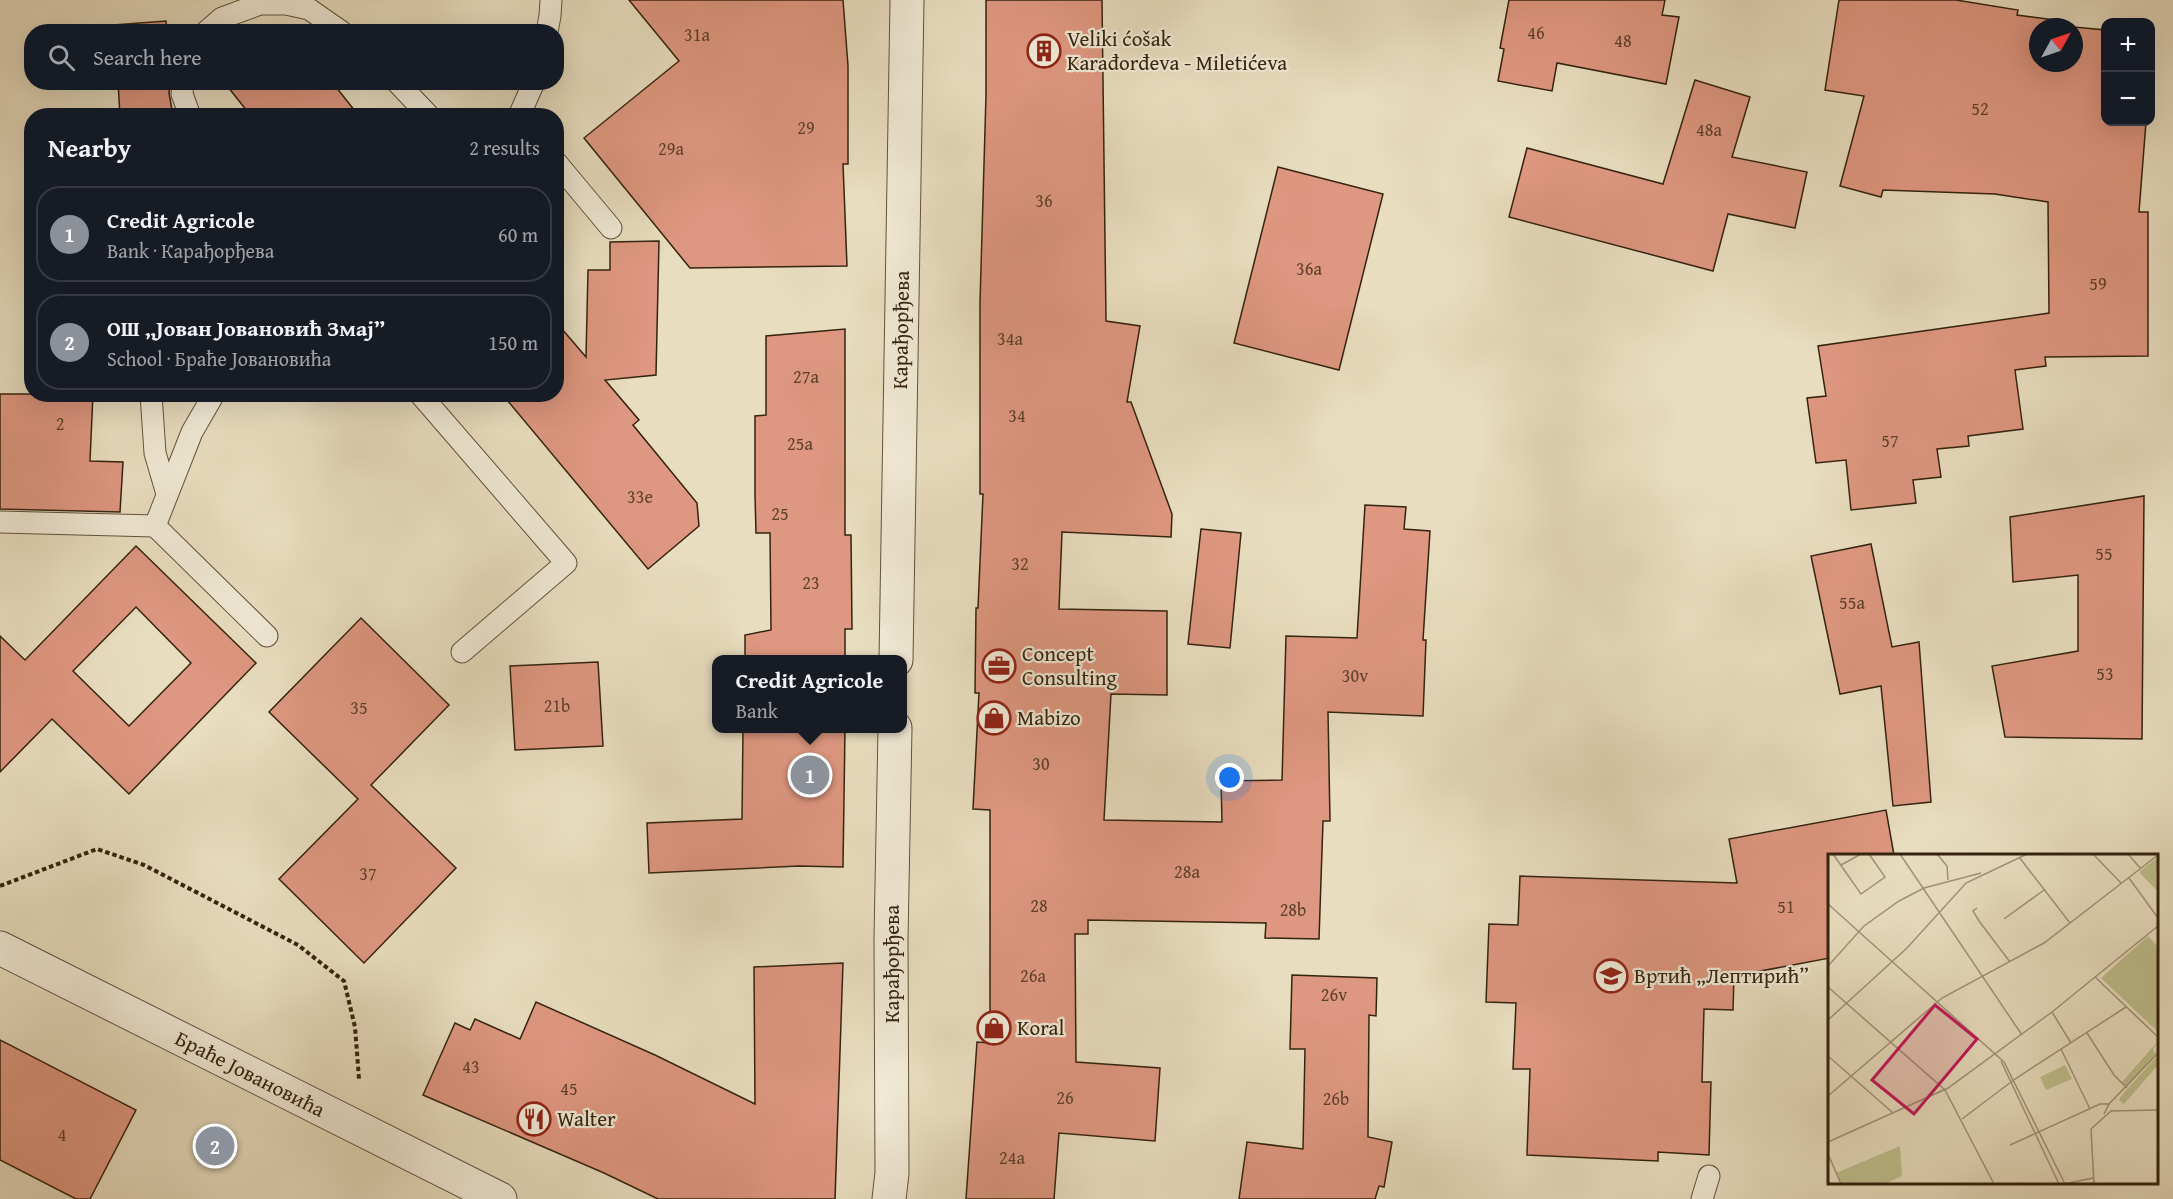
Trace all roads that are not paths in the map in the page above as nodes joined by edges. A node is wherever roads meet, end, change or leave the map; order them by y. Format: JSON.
{"nodes":[{"id":1,"x":551,"y":0,"type":"edge"},
{"id":2,"x":907,"y":0,"type":"edge"},
{"id":3,"x":215,"y":24,"type":"edge"},
{"id":4,"x":331,"y":24,"type":"edge"},
{"id":5,"x":548,"y":24,"type":"edge"},
{"id":6,"x":182,"y":90,"type":"edge"},
{"id":7,"x":405,"y":90,"type":"edge"},
{"id":8,"x":530,"y":90,"type":"edge"},
{"id":9,"x":187,"y":108,"type":"edge"},
{"id":10,"x":421,"y":108,"type":"edge"},
{"id":11,"x":523,"y":108,"type":"edge"},
{"id":12,"x":564,"y":172,"type":"edge"},
{"id":13,"x":611,"y":228,"type":"dead end"},
{"id":14,"x":152,"y":402,"type":"edge"},
{"id":15,"x":209,"y":402,"type":"edge"},
{"id":16,"x":427,"y":402,"type":"edge"},
{"id":17,"x":167,"y":494,"type":"junction"},
{"id":18,"x":0,"y":522,"type":"edge"},
{"id":19,"x":155,"y":526,"type":"junction"},
{"id":20,"x":267,"y":636,"type":"dead end"},
{"id":21,"x":462,"y":652,"type":"dead end"},
{"id":22,"x":896,"y":655,"type":"edge"},
{"id":23,"x":895,"y":733,"type":"edge"},
{"id":24,"x":0,"y":948,"type":"edge"},
{"id":25,"x":1709,"y":1176,"type":"dead end"},
{"id":26,"x":500,"y":1199,"type":"edge"},
{"id":27,"x":889,"y":1199,"type":"edge"},
{"id":28,"x":1702,"y":1199,"type":"edge"}],
"edges":[{"from":1,"to":5,"type":"lane"},
{"from":2,"to":22,"type":"street","name":"Карађорђева"},
{"from":3,"to":4,"type":"lane"},
{"from":6,"to":9,"type":"lane"},
{"from":7,"to":10,"type":"lane"},
{"from":8,"to":11,"type":"lane"},
{"from":12,"to":13,"type":"lane"},
{"from":14,"to":17,"type":"lane"},
{"from":15,"to":17,"type":"lane"},
{"from":16,"to":21,"type":"lane"},
{"from":17,"to":19,"type":"lane"},
{"from":18,"to":19,"type":"lane"},
{"from":19,"to":20,"type":"lane"},
{"from":23,"to":27,"type":"street","name":"Карађорђева"},
{"from":24,"to":26,"type":"street","name":"Браће Јовановића"},
{"from":25,"to":28,"type":"lane"}]}
